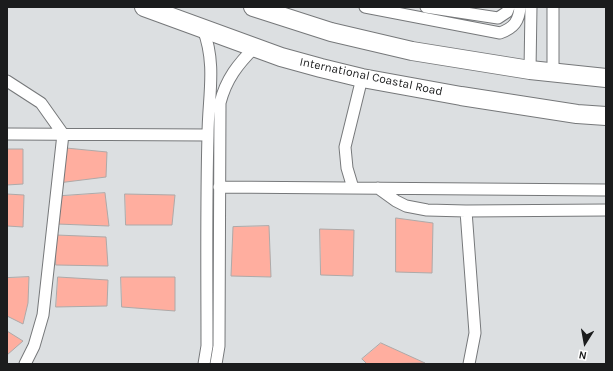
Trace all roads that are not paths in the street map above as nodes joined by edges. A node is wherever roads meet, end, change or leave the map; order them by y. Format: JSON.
{"nodes":[{"id":1,"x":144,"y":7,"type":"edge"},
{"id":2,"x":253,"y":7,"type":"edge"},
{"id":3,"x":365,"y":7,"type":"edge"},
{"id":4,"x":426,"y":7,"type":"edge"},
{"id":5,"x":520,"y":7,"type":"edge"},
{"id":6,"x":531,"y":7,"type":"edge"},
{"id":7,"x":553,"y":7,"type":"edge"},
{"id":8,"x":506,"y":11,"type":"edge"},
{"id":9,"x":514,"y":26,"type":"junction"},
{"id":10,"x":203,"y":29,"type":"junction"},
{"id":11,"x":255,"y":48,"type":"junction"},
{"id":12,"x":530,"y":70,"type":"junction"},
{"id":13,"x":553,"y":72,"type":"junction"},
{"id":14,"x":362,"y":78,"type":"junction"},
{"id":15,"x":606,"y":78,"type":"edge"},
{"id":16,"x":7,"y":81,"type":"edge"},
{"id":17,"x":606,"y":116,"type":"edge"},
{"id":18,"x":7,"y":134,"type":"edge"},
{"id":19,"x":63,"y":134,"type":"junction"},
{"id":20,"x":208,"y":135,"type":"junction"},
{"id":21,"x":219,"y":187,"type":"junction"},
{"id":22,"x":353,"y":188,"type":"junction"},
{"id":23,"x":378,"y":188,"type":"junction"},
{"id":24,"x":606,"y":190,"type":"edge"},
{"id":25,"x":606,"y":210,"type":"edge"},
{"id":26,"x":466,"y":211,"type":"junction"},
{"id":27,"x":25,"y":364,"type":"edge"},
{"id":28,"x":204,"y":364,"type":"edge"},
{"id":29,"x":216,"y":364,"type":"edge"},
{"id":30,"x":470,"y":364,"type":"edge"}],
"edges":[{"from":1,"to":10,"type":"highway","name":"International Coastal Road"},
{"from":2,"to":12,"type":"highway"},
{"from":3,"to":9,"type":"street"},
{"from":4,"to":8,"type":"street"},
{"from":5,"to":9,"type":"street"},
{"from":6,"to":12,"type":"street"},
{"from":7,"to":13,"type":"street"},
{"from":8,"to":9,"type":"street"},
{"from":10,"to":11,"type":"highway","name":"International Coastal Road"},
{"from":10,"to":20,"type":"street"},
{"from":11,"to":14,"type":"highway","name":"International Coastal Road"},
{"from":11,"to":21,"type":"street"},
{"from":12,"to":13,"type":"highway"},
{"from":13,"to":15,"type":"highway"},
{"from":14,"to":17,"type":"highway","name":"International Coastal Road"},
{"from":14,"to":22,"type":"street"},
{"from":16,"to":19,"type":"street"},
{"from":18,"to":19,"type":"street"},
{"from":19,"to":20,"type":"street"},
{"from":19,"to":27,"type":"street"},
{"from":20,"to":28,"type":"street"},
{"from":21,"to":22,"type":"street"},
{"from":21,"to":29,"type":"street"},
{"from":22,"to":23,"type":"street"},
{"from":23,"to":24,"type":"street"},
{"from":23,"to":26,"type":"street"},
{"from":25,"to":26,"type":"street"},
{"from":26,"to":30,"type":"street"}]}
